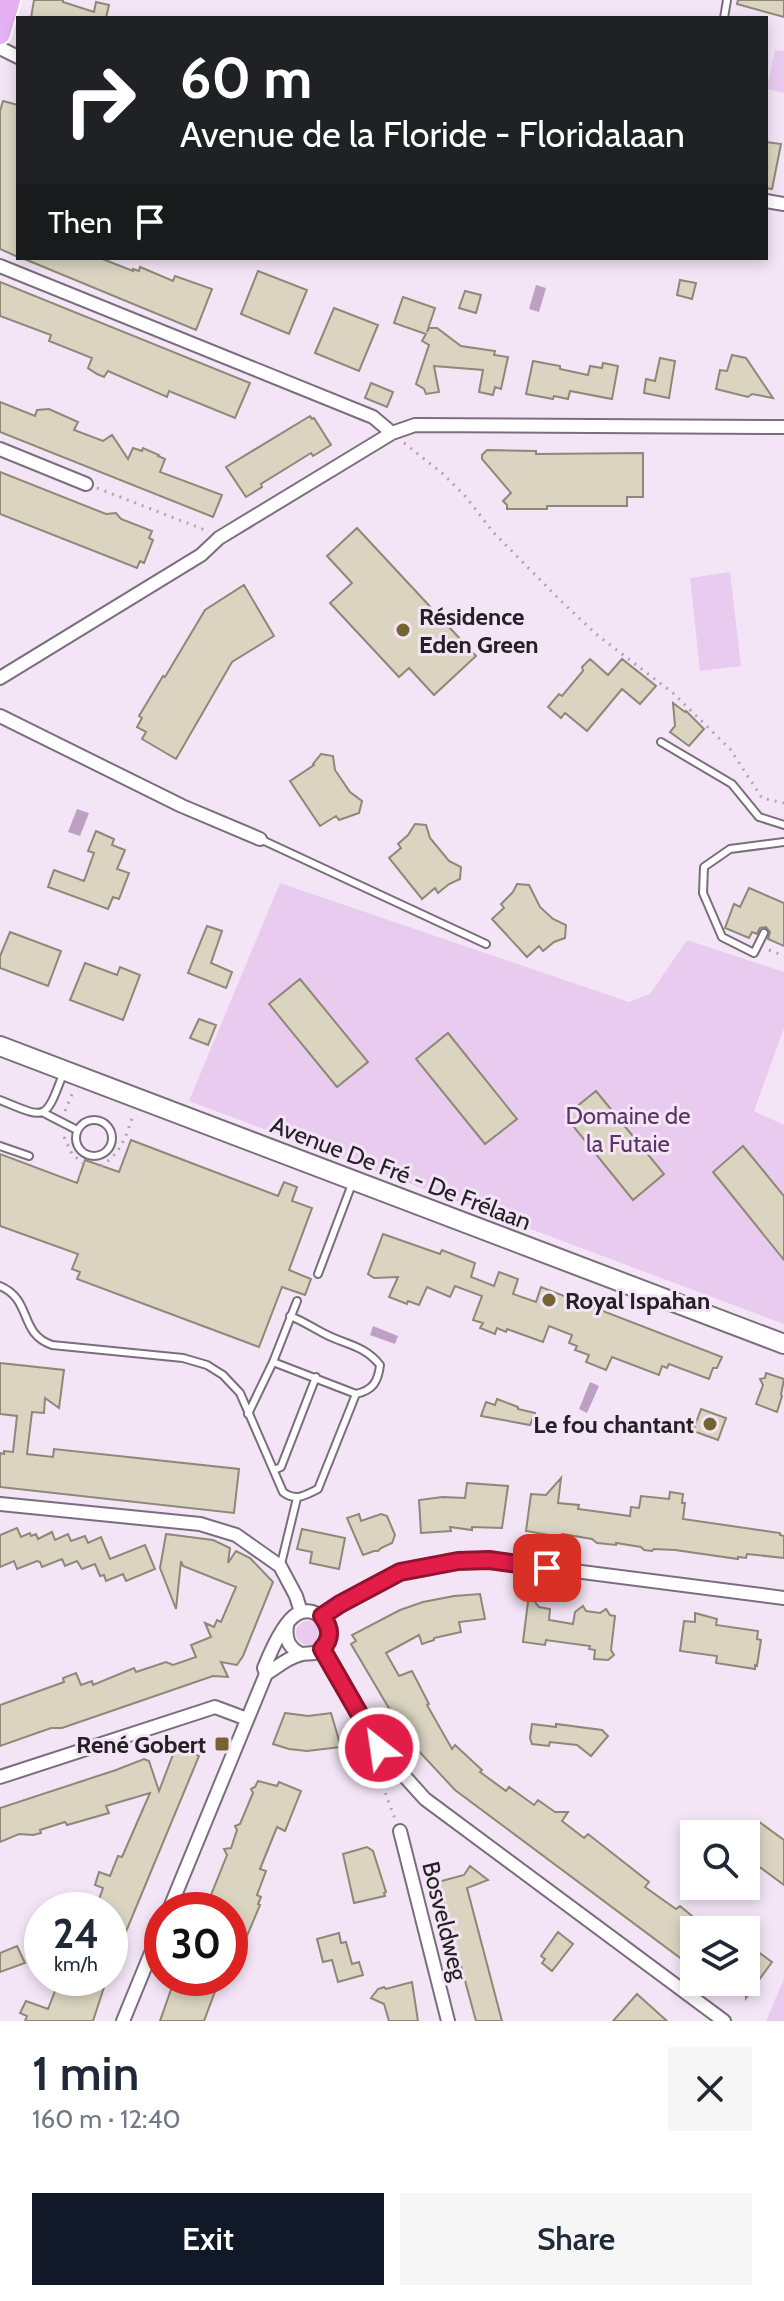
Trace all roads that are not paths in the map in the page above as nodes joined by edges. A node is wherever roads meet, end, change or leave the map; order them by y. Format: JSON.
{"nodes":[{"id":1,"x":10,"y":0,"type":"edge"},
{"id":2,"x":0,"y":34,"type":"edge"},
{"id":3,"x":0,"y":266,"type":"edge"},
{"id":4,"x":784,"y":427,"type":"edge"},
{"id":5,"x":392,"y":433,"type":"junction"},
{"id":6,"x":0,"y":449,"type":"edge"},
{"id":7,"x":86,"y":484,"type":"road end"},
{"id":8,"x":0,"y":678,"type":"edge"},
{"id":9,"x":0,"y":716,"type":"edge"},
{"id":10,"x":661,"y":742,"type":"dead end"},
{"id":11,"x":784,"y":825,"type":"edge"},
{"id":12,"x":260,"y":839,"type":"joint"},
{"id":13,"x":784,"y":842,"type":"edge"},
{"id":14,"x":764,"y":933,"type":"dead end"},
{"id":15,"x":486,"y":944,"type":"dead end"},
{"id":16,"x":0,"y":1046,"type":"edge"},
{"id":17,"x":64,"y":1071,"type":"junction"},
{"id":18,"x":0,"y":1100,"type":"edge"},
{"id":19,"x":44,"y":1113,"type":"junction"},
{"id":20,"x":77,"y":1130,"type":"junction"},
{"id":21,"x":0,"y":1146,"type":"edge"},
{"id":22,"x":29,"y":1156,"type":"dead end"},
{"id":23,"x":354,"y":1180,"type":"junction"},
{"id":24,"x":318,"y":1274,"type":"dead end"},
{"id":25,"x":0,"y":1286,"type":"edge"},
{"id":26,"x":297,"y":1301,"type":"dead end"},
{"id":27,"x":290,"y":1316,"type":"junction"},
{"id":28,"x":784,"y":1344,"type":"edge"},
{"id":29,"x":273,"y":1362,"type":"junction"},
{"id":30,"x":316,"y":1377,"type":"junction"},
{"id":31,"x":356,"y":1394,"type":"junction"},
{"id":32,"x":248,"y":1414,"type":"junction"},
{"id":33,"x":274,"y":1470,"type":"junction"},
{"id":34,"x":297,"y":1498,"type":"junction"},
{"id":35,"x":0,"y":1504,"type":"edge"},
{"id":36,"x":280,"y":1566,"type":"junction"},
{"id":37,"x":784,"y":1598,"type":"edge"},
{"id":38,"x":301,"y":1612,"type":"junction"},
{"id":39,"x":322,"y":1616,"type":"junction"},
{"id":40,"x":287,"y":1626,"type":"junction"},
{"id":41,"x":322,"y":1649,"type":"junction"},
{"id":42,"x":301,"y":1654,"type":"junction"},
{"id":43,"x":266,"y":1674,"type":"junction"},
{"id":44,"x":247,"y":1719,"type":"junction"},
{"id":45,"x":0,"y":1777,"type":"edge"},
{"id":46,"x":400,"y":1831,"type":"road end"},
{"id":47,"x":176,"y":1892,"type":"edge"},
{"id":48,"x":144,"y":1970,"type":"edge"},
{"id":49,"x":715,"y":2019,"type":"edge"},
{"id":50,"x":123,"y":2021,"type":"edge"},
{"id":51,"x":448,"y":2021,"type":"edge"}],
"edges":[{"from":1,"to":2,"type":"main road"},
{"from":3,"to":5,"type":"street"},
{"from":4,"to":5,"type":"street"},
{"from":5,"to":8,"type":"street"},
{"from":6,"to":7,"type":"street"},
{"from":9,"to":12,"type":"street"},
{"from":10,"to":11,"type":"lane"},
{"from":12,"to":15,"type":"lane"},
{"from":13,"to":14,"type":"lane"},
{"from":16,"to":17,"type":"main road","name":"Avenue De Fré - De Frélaan"},
{"from":17,"to":19,"type":"lane"},
{"from":17,"to":23,"type":"main road","name":"Avenue De Fré - De Frélaan"},
{"from":18,"to":19,"type":"lane"},
{"from":19,"to":20,"type":"lane"},
{"from":20,"to":20,"type":"lane"},
{"from":21,"to":22,"type":"lane"},
{"from":23,"to":24,"type":"lane"},
{"from":23,"to":28,"type":"main road","name":"Avenue De Fré - De Frélaan"},
{"from":25,"to":32,"type":"lane"},
{"from":26,"to":27,"type":"lane"},
{"from":27,"to":29,"type":"lane"},
{"from":27,"to":31,"type":"lane"},
{"from":29,"to":30,"type":"lane"},
{"from":29,"to":32,"type":"lane"},
{"from":30,"to":31,"type":"lane"},
{"from":30,"to":33,"type":"lane"},
{"from":31,"to":34,"type":"lane"},
{"from":32,"to":33,"type":"lane"},
{"from":33,"to":34,"type":"lane"},
{"from":34,"to":36,"type":"lane"},
{"from":35,"to":36,"type":"street"},
{"from":36,"to":38,"type":"street"},
{"from":37,"to":39,"type":"street"},
{"from":38,"to":39,"type":"street"},
{"from":38,"to":40,"type":"street"},
{"from":39,"to":41,"type":"street"},
{"from":40,"to":42,"type":"street"},
{"from":40,"to":43,"type":"street"},
{"from":41,"to":42,"type":"street"},
{"from":41,"to":49,"type":"street"},
{"from":42,"to":43,"type":"street"},
{"from":43,"to":44,"type":"street"},
{"from":44,"to":45,"type":"street"},
{"from":44,"to":47,"type":"street"},
{"from":46,"to":51,"type":"street","name":"Bosveldweg"},
{"from":48,"to":50,"type":"street"}]}
